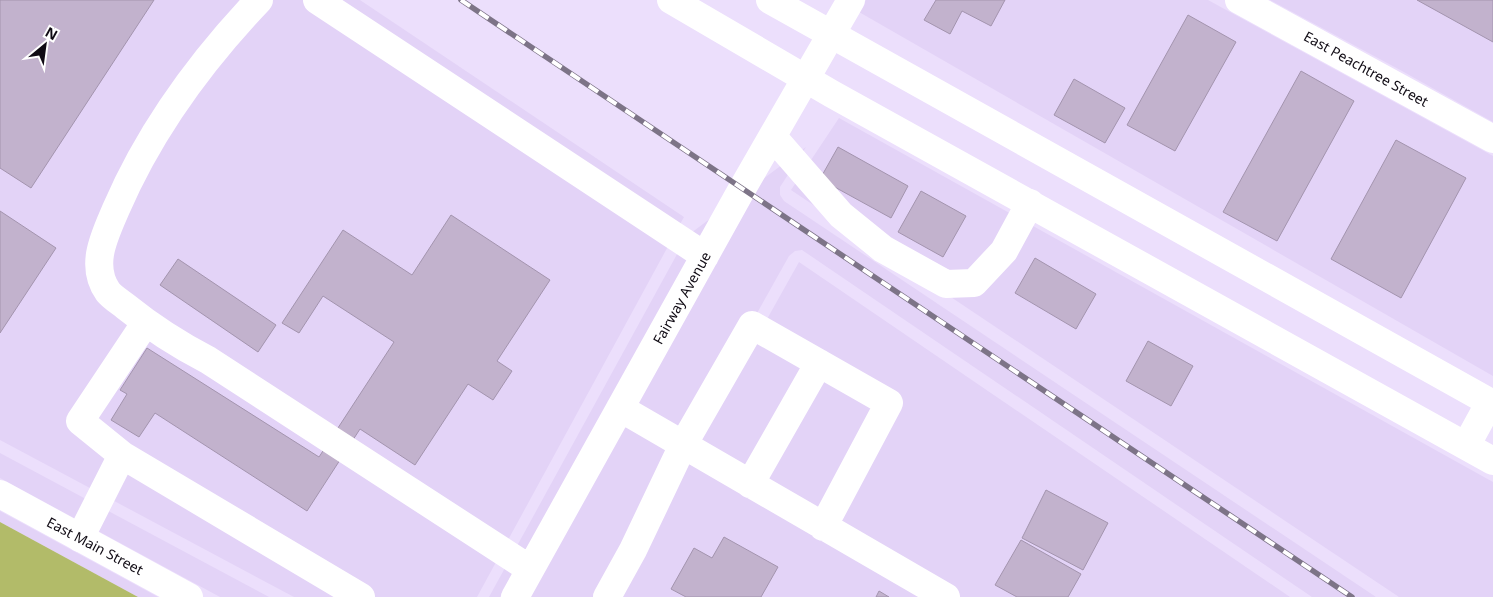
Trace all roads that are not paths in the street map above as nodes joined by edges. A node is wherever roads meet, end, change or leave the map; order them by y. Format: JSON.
{"nodes":[{"id":1,"x":259,"y":0,"type":"edge"},
{"id":2,"x":317,"y":0,"type":"edge"},
{"id":3,"x":671,"y":0,"type":"edge"},
{"id":4,"x":770,"y":0,"type":"edge"},
{"id":5,"x":851,"y":0,"type":"edge"},
{"id":6,"x":1239,"y":0,"type":"edge"},
{"id":7,"x":831,"y":35,"type":"junction"},
{"id":8,"x":807,"y":80,"type":"junction"},
{"id":9,"x":773,"y":137,"type":"junction"},
{"id":10,"x":1493,"y":140,"type":"edge"},
{"id":11,"x":1030,"y":203,"type":"junction"},
{"id":12,"x":705,"y":256,"type":"junction"},
{"id":13,"x":146,"y":322,"type":"junction"},
{"id":14,"x":818,"y":363,"type":"junction"},
{"id":15,"x":1492,"y":403,"type":"edge"},
{"id":16,"x":620,"y":408,"type":"junction"},
{"id":17,"x":682,"y":445,"type":"junction"},
{"id":18,"x":1466,"y":446,"type":"junction"},
{"id":19,"x":122,"y":455,"type":"junction"},
{"id":20,"x":1493,"y":461,"type":"edge"},
{"id":21,"x":750,"y":484,"type":"junction"},
{"id":22,"x":0,"y":494,"type":"edge"},
{"id":23,"x":823,"y":527,"type":"junction"},
{"id":24,"x":80,"y":538,"type":"junction"},
{"id":25,"x":530,"y":569,"type":"junction"},
{"id":26,"x":189,"y":597,"type":"edge"},
{"id":27,"x":361,"y":597,"type":"edge"},
{"id":28,"x":515,"y":597,"type":"edge"},
{"id":29,"x":607,"y":597,"type":"edge"},
{"id":30,"x":946,"y":597,"type":"edge"}],
"edges":[{"from":1,"to":13,"type":"main road"},
{"from":2,"to":12,"type":"main road"},
{"from":3,"to":8,"type":"main road"},
{"from":4,"to":7,"type":"main road"},
{"from":5,"to":7,"type":"main road","name":"Fairway Avenue"},
{"from":6,"to":10,"type":"main road","name":"East Peachtree Street"},
{"from":7,"to":8,"type":"main road","name":"Fairway Avenue"},
{"from":7,"to":15,"type":"main road"},
{"from":8,"to":9,"type":"main road","name":"Fairway Avenue"},
{"from":8,"to":11,"type":"main road"},
{"from":9,"to":11,"type":"main road"},
{"from":9,"to":12,"type":"main road","name":"Fairway Avenue"},
{"from":11,"to":18,"type":"main road"},
{"from":12,"to":16,"type":"main road","name":"Fairway Avenue"},
{"from":13,"to":19,"type":"main road"},
{"from":13,"to":25,"type":"main road"},
{"from":14,"to":17,"type":"main road"},
{"from":14,"to":21,"type":"main road"},
{"from":14,"to":23,"type":"main road"},
{"from":15,"to":18,"type":"main road"},
{"from":16,"to":17,"type":"main road"},
{"from":16,"to":25,"type":"main road","name":"Fairway Avenue"},
{"from":17,"to":21,"type":"main road"},
{"from":17,"to":29,"type":"main road"},
{"from":18,"to":20,"type":"main road"},
{"from":19,"to":24,"type":"main road"},
{"from":19,"to":27,"type":"main road"},
{"from":21,"to":23,"type":"main road"},
{"from":22,"to":24,"type":"main road","name":"East Main Street"},
{"from":23,"to":30,"type":"main road"},
{"from":24,"to":26,"type":"main road","name":"East Main Street"},
{"from":25,"to":28,"type":"main road","name":"Fairway Avenue"}]}
